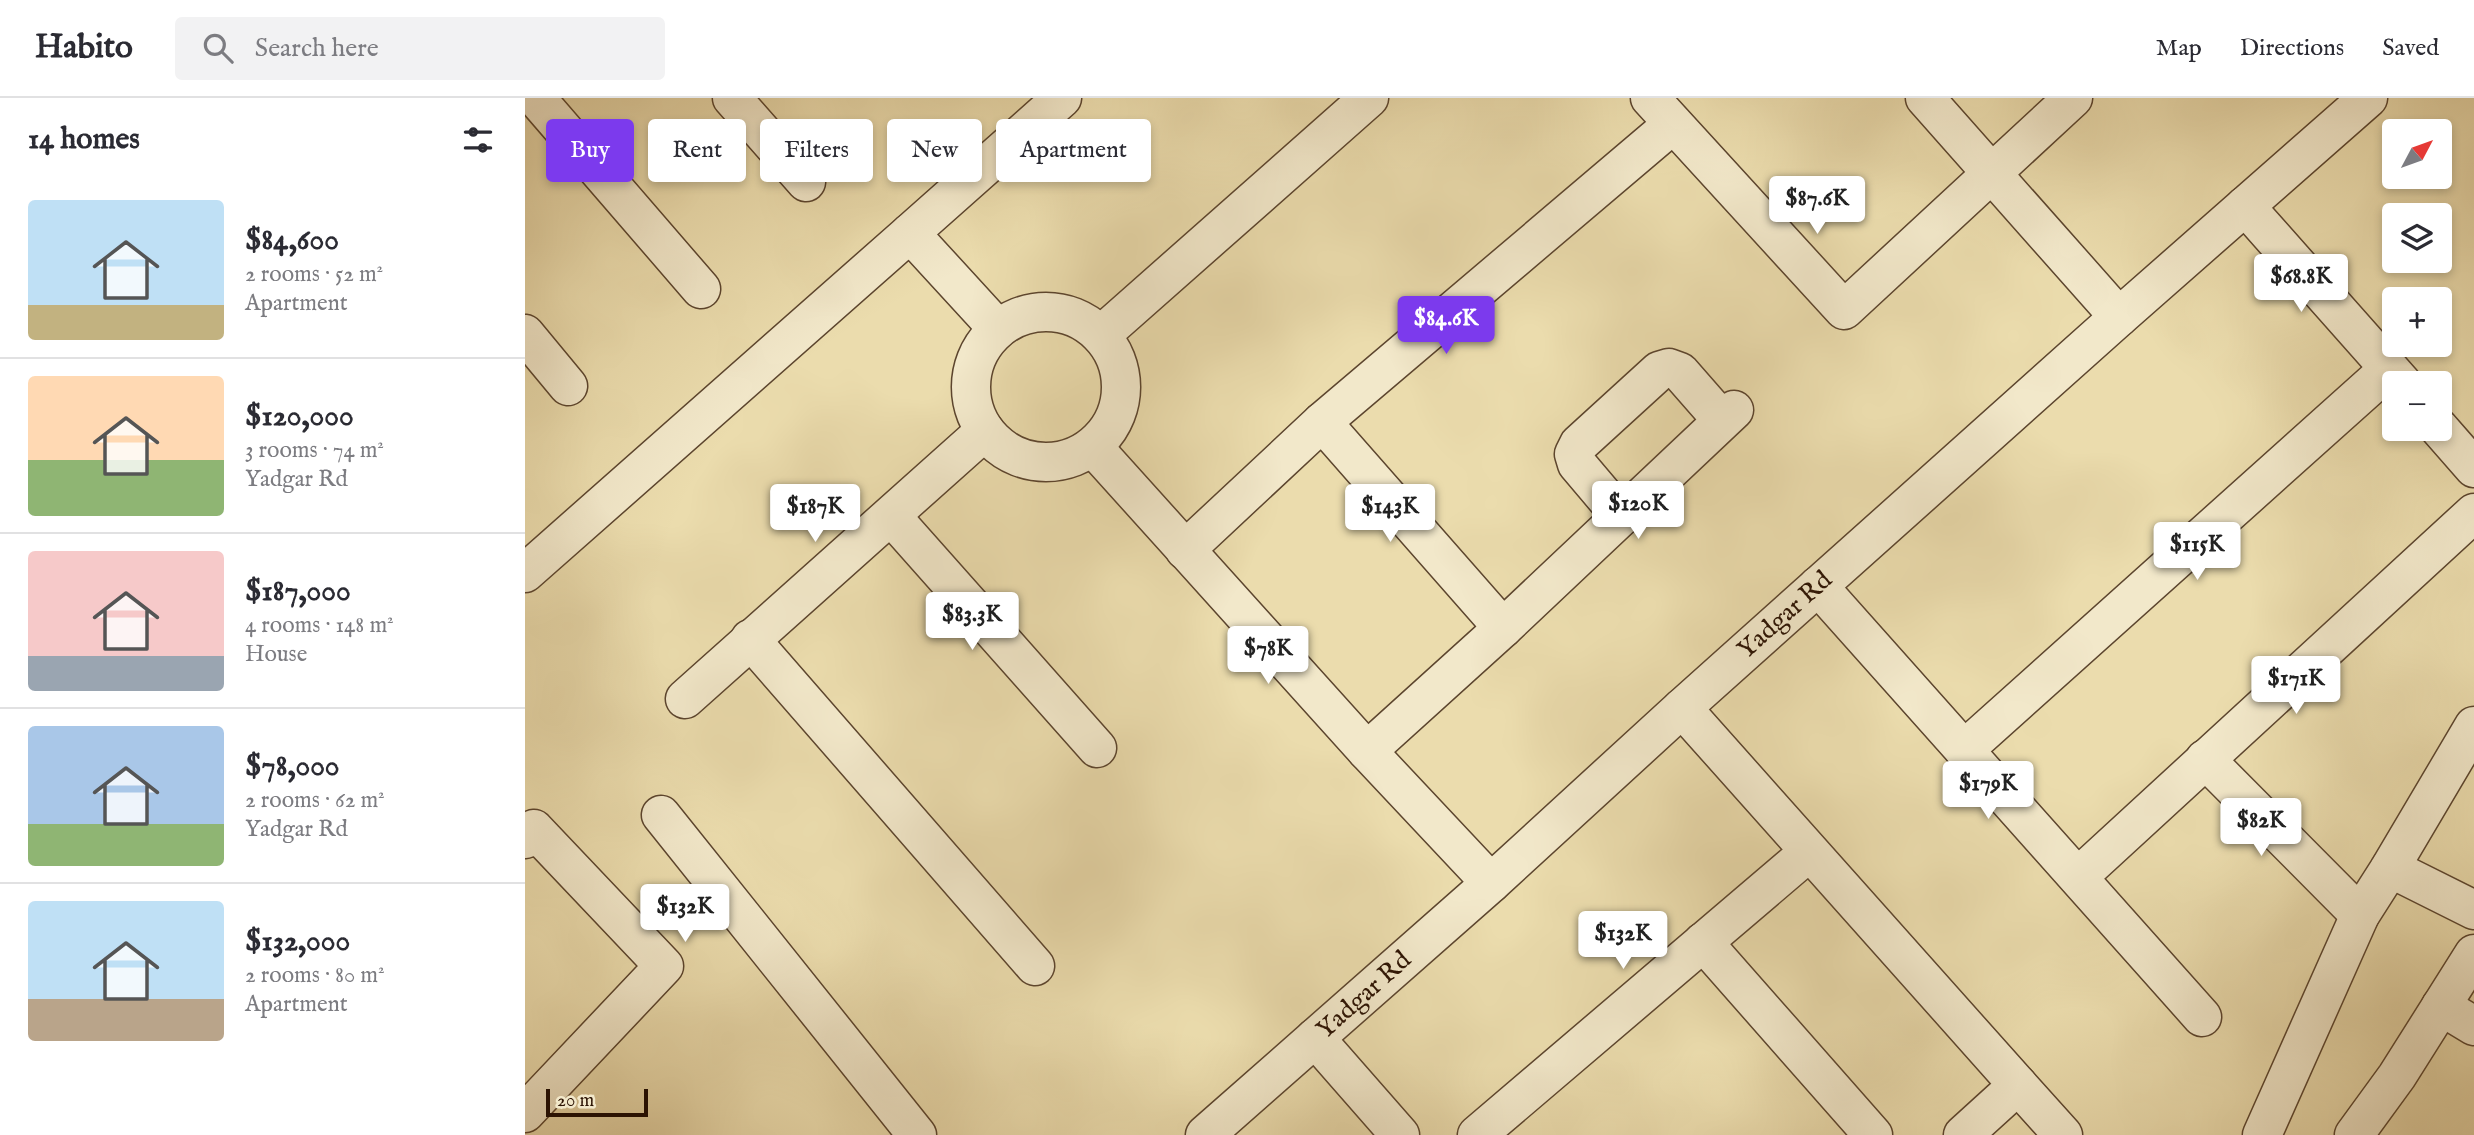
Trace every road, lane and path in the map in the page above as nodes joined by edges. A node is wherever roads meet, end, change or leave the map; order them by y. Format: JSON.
{"nodes":[{"id":1,"x":536,"y":98,"type":"edge"},
{"id":2,"x":732,"y":98,"type":"edge"},
{"id":3,"x":1062,"y":98,"type":"edge"},
{"id":4,"x":1369,"y":98,"type":"edge"},
{"id":5,"x":1925,"y":98,"type":"edge"},
{"id":6,"x":2073,"y":98,"type":"edge"},
{"id":7,"x":2368,"y":98,"type":"edge"},
{"id":8,"x":1662,"y":111,"type":"edge"},
{"id":9,"x":760,"y":130,"type":"edge"},
{"id":10,"x":1993,"y":174,"type":"junction"},
{"id":11,"x":2245,"y":206,"type":"junction"},
{"id":12,"x":909,"y":233,"type":"junction"},
{"id":13,"x":701,"y":289,"type":"dead end"},
{"id":14,"x":2119,"y":317,"type":"junction"},
{"id":15,"x":998,"y":329,"type":"junction"},
{"id":16,"x":525,"y":334,"type":"edge"},
{"id":17,"x":1101,"y":335,"type":"junction"},
{"id":18,"x":2391,"y":371,"type":"edge"},
{"id":19,"x":568,"y":386,"type":"dead end"},
{"id":20,"x":2382,"y":387,"type":"edge"},
{"id":21,"x":1322,"y":422,"type":"junction"},
{"id":22,"x":985,"y":431,"type":"junction"},
{"id":23,"x":2450,"y":441,"type":"edge"},
{"id":24,"x":1093,"y":447,"type":"junction"},
{"id":25,"x":2474,"y":468,"type":"edge"},
{"id":26,"x":2474,"y":513,"type":"edge"},
{"id":27,"x":1621,"y":516,"type":"junction"},
{"id":28,"x":892,"y":517,"type":"junction"},
{"id":29,"x":1185,"y":550,"type":"junction"},
{"id":30,"x":525,"y":573,"type":"edge"},
{"id":31,"x":1818,"y":586,"type":"junction"},
{"id":32,"x":1503,"y":628,"type":"junction"},
{"id":33,"x":750,"y":639,"type":"junction"},
{"id":34,"x":685,"y":699,"type":"dead end"},
{"id":35,"x":1682,"y":708,"type":"junction"},
{"id":36,"x":2474,"y":726,"type":"edge"},
{"id":37,"x":1097,"y":748,"type":"dead end"},
{"id":38,"x":1964,"y":750,"type":"junction"},
{"id":39,"x":1367,"y":751,"type":"junction"},
{"id":40,"x":2205,"y":760,"type":"junction"},
{"id":41,"x":661,"y":816,"type":"dead end"},
{"id":42,"x":525,"y":839,"type":"edge"},
{"id":43,"x":1809,"y":852,"type":"junction"},
{"id":44,"x":2391,"y":868,"type":"junction"},
{"id":45,"x":2078,"y":877,"type":"junction"},
{"id":46,"x":1491,"y":883,"type":"junction"},
{"id":47,"x":2474,"y":909,"type":"edge"},
{"id":48,"x":2360,"y":915,"type":"junction"},
{"id":49,"x":1703,"y":942,"type":"junction"},
{"id":50,"x":2474,"y":954,"type":"edge"},
{"id":51,"x":1035,"y":965,"type":"dead end"},
{"id":52,"x":2441,"y":1006,"type":"junction"},
{"id":53,"x":2203,"y":1017,"type":"dead end"},
{"id":54,"x":2474,"y":1026,"type":"edge"},
{"id":55,"x":1315,"y":1038,"type":"junction"},
{"id":56,"x":2018,"y":1085,"type":"junction"},
{"id":57,"x":525,"y":1113,"type":"edge"},
{"id":58,"x":917,"y":1135,"type":"edge"},
{"id":59,"x":1205,"y":1135,"type":"edge"},
{"id":60,"x":1400,"y":1135,"type":"edge"},
{"id":61,"x":1476,"y":1135,"type":"edge"},
{"id":62,"x":1873,"y":1135,"type":"edge"},
{"id":63,"x":1963,"y":1135,"type":"edge"},
{"id":64,"x":2063,"y":1135,"type":"edge"},
{"id":65,"x":2262,"y":1135,"type":"edge"},
{"id":66,"x":2354,"y":1135,"type":"edge"}],
"edges":[{"from":1,"to":13,"type":"street"},
{"from":2,"to":9,"type":"street"},
{"from":3,"to":12,"type":"street"},
{"from":4,"to":17,"type":"street"},
{"from":5,"to":10,"type":"street"},
{"from":6,"to":10,"type":"street"},
{"from":7,"to":11,"type":"street","name":"Yadgar Rd"},
{"from":8,"to":10,"type":"street"},
{"from":8,"to":21,"type":"street"},
{"from":10,"to":14,"type":"street"},
{"from":11,"to":14,"type":"street","name":"Yadgar Rd"},
{"from":11,"to":18,"type":"street"},
{"from":12,"to":15,"type":"street"},
{"from":12,"to":30,"type":"street"},
{"from":14,"to":31,"type":"street","name":"Yadgar Rd"},
{"from":15,"to":17,"type":"street"},
{"from":15,"to":22,"type":"street"},
{"from":16,"to":19,"type":"street"},
{"from":17,"to":24,"type":"street"},
{"from":20,"to":38,"type":"street"},
{"from":21,"to":29,"type":"street"},
{"from":21,"to":32,"type":"street"},
{"from":22,"to":24,"type":"street"},
{"from":22,"to":28,"type":"street"},
{"from":23,"to":25,"type":"street"},
{"from":24,"to":29,"type":"street"},
{"from":26,"to":40,"type":"street"},
{"from":27,"to":27,"type":"street"},
{"from":27,"to":32,"type":"street"},
{"from":28,"to":33,"type":"street"},
{"from":28,"to":37,"type":"street"},
{"from":29,"to":39,"type":"street"},
{"from":31,"to":35,"type":"street","name":"Yadgar Rd"},
{"from":31,"to":38,"type":"street"},
{"from":32,"to":39,"type":"street"},
{"from":33,"to":34,"type":"street"},
{"from":33,"to":51,"type":"street"},
{"from":35,"to":43,"type":"street"},
{"from":35,"to":46,"type":"street","name":"Yadgar Rd"},
{"from":36,"to":44,"type":"street"},
{"from":38,"to":45,"type":"street"},
{"from":39,"to":46,"type":"street"},
{"from":40,"to":45,"type":"street"},
{"from":40,"to":48,"type":"street"},
{"from":41,"to":58,"type":"street"},
{"from":42,"to":57,"type":"street"},
{"from":43,"to":49,"type":"street"},
{"from":43,"to":56,"type":"street"},
{"from":44,"to":47,"type":"street"},
{"from":44,"to":48,"type":"street"},
{"from":45,"to":53,"type":"street"},
{"from":46,"to":55,"type":"street","name":"Yadgar Rd"},
{"from":48,"to":65,"type":"street"},
{"from":49,"to":61,"type":"street"},
{"from":49,"to":62,"type":"street"},
{"from":50,"to":52,"type":"street"},
{"from":52,"to":54,"type":"street"},
{"from":52,"to":66,"type":"street"},
{"from":55,"to":59,"type":"street","name":"Yadgar Rd"},
{"from":55,"to":60,"type":"street"},
{"from":56,"to":63,"type":"street"},
{"from":56,"to":64,"type":"street"}]}
